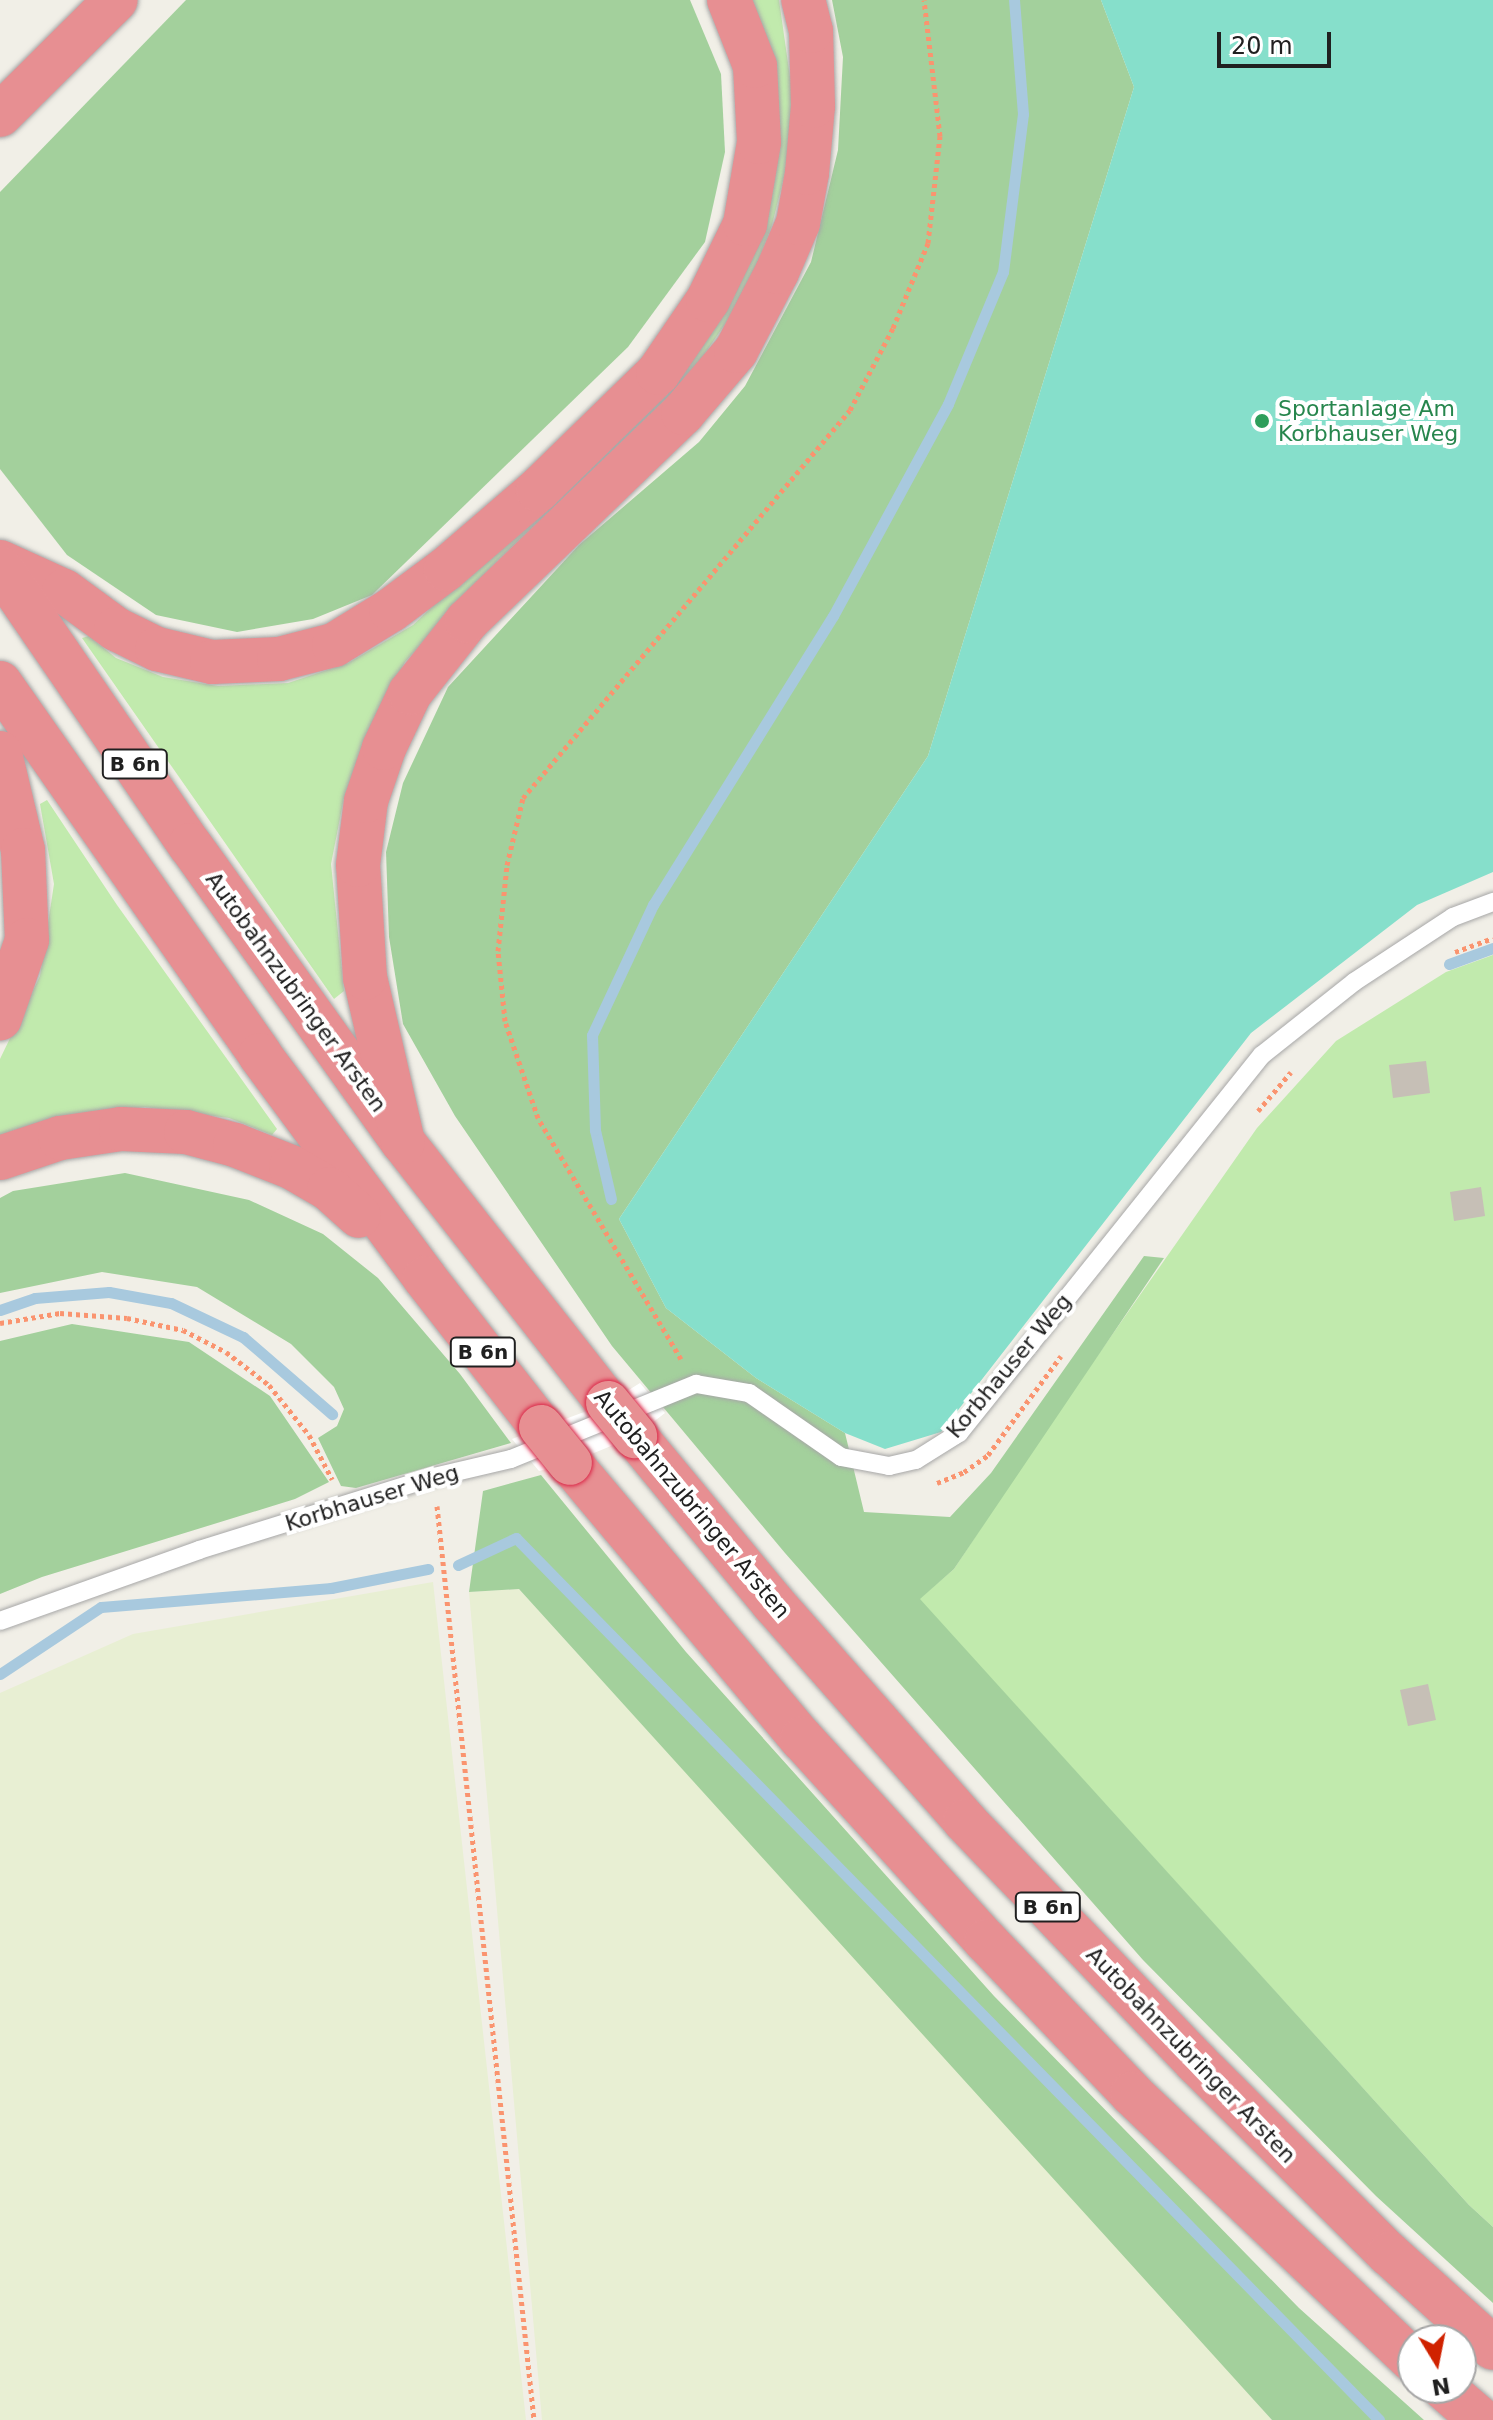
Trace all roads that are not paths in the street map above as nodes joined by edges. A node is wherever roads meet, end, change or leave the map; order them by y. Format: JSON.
{"nodes":[{"id":1,"x":116,"y":0,"type":"edge"},
{"id":2,"x":729,"y":0,"type":"edge"},
{"id":3,"x":803,"y":0,"type":"edge"},
{"id":4,"x":0,"y":115,"type":"edge"},
{"id":5,"x":0,"y":565,"type":"edge"},
{"id":6,"x":0,"y":683,"type":"edge"},
{"id":7,"x":0,"y":753,"type":"edge"},
{"id":8,"x":1493,"y":902,"type":"edge"},
{"id":9,"x":0,"y":1018,"type":"edge"},
{"id":10,"x":403,"y":1142,"type":"junction"},
{"id":11,"x":0,"y":1158,"type":"edge"},
{"id":12,"x":425,"y":1278,"type":"junction"},
{"id":13,"x":0,"y":1621,"type":"edge"},
{"id":14,"x":1397,"y":2346,"type":"edge"},
{"id":15,"x":1493,"y":2348,"type":"edge"},
{"id":16,"x":1462,"y":2404,"type":"edge"},
{"id":17,"x":1481,"y":2420,"type":"edge"}],
"edges":[{"from":1,"to":4,"type":"highway"},
{"from":2,"to":5,"type":"highway"},
{"from":3,"to":10,"type":"highway"},
{"from":5,"to":10,"type":"highway","name":"Autobahnzubringer Arsten","number":"B 6n"},
{"from":6,"to":12,"type":"highway","number":"B 6n"},
{"from":7,"to":9,"type":"highway"},
{"from":8,"to":13,"type":"lane","name":"Korbhauser Weg"},
{"from":10,"to":15,"type":"highway","name":"Autobahnzubringer Arsten","number":"B 6n"},
{"from":11,"to":12,"type":"highway"},
{"from":12,"to":14,"type":"highway","number":"B 6n","bridge":true},
{"from":16,"to":17,"type":"highway"}]}
